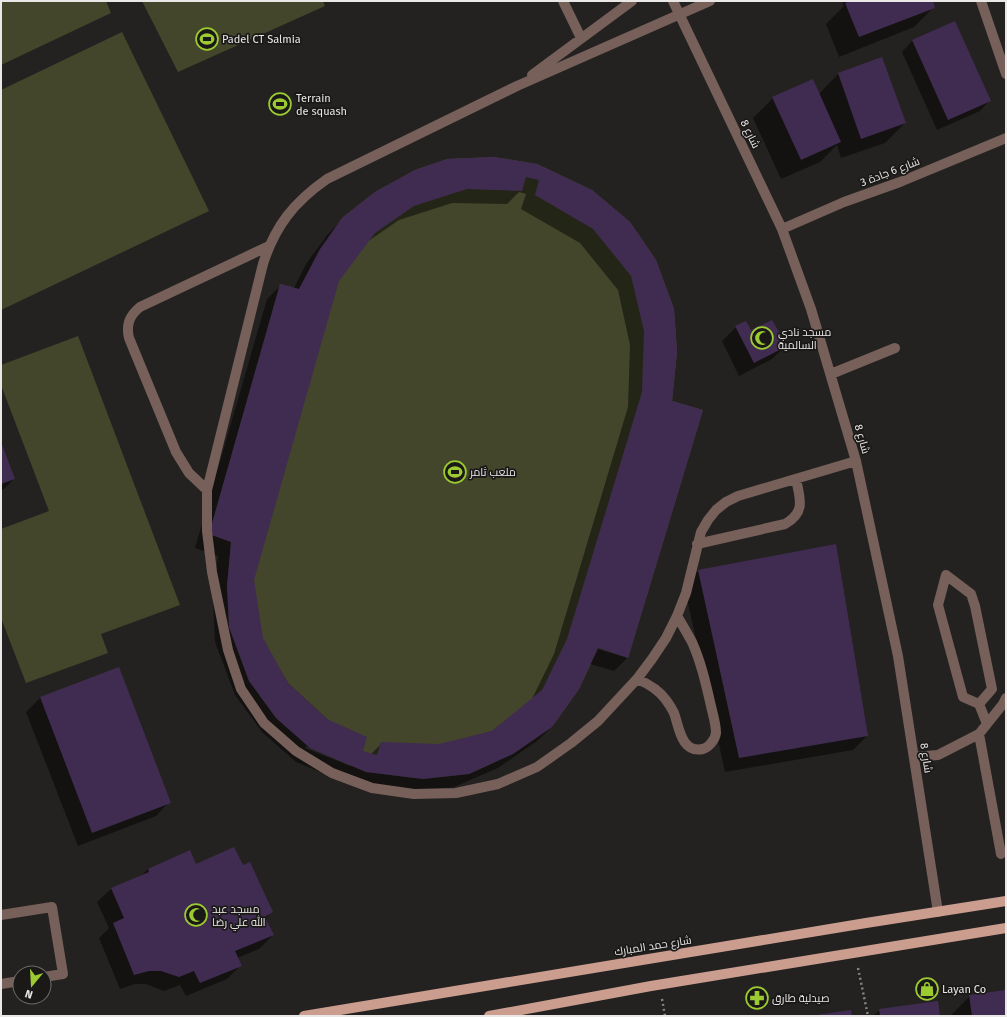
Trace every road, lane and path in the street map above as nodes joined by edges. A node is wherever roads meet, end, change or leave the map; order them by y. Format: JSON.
{"nodes":[{"id":1,"x":563,"y":1,"type":"edge"},
{"id":2,"x":632,"y":1,"type":"edge"},
{"id":3,"x":673,"y":1,"type":"edge"},
{"id":4,"x":710,"y":1,"type":"edge"},
{"id":5,"x":981,"y":1,"type":"edge"},
{"id":6,"x":679,"y":14,"type":"junction"},
{"id":7,"x":582,"y":38,"type":"junction"},
{"id":8,"x":1006,"y":74,"type":"edge"},
{"id":9,"x":517,"y":86,"type":"junction"},
{"id":10,"x":1006,"y":138,"type":"edge"},
{"id":11,"x":782,"y":229,"type":"junction"},
{"id":12,"x":269,"y":246,"type":"junction"},
{"id":13,"x":895,"y":348,"type":"dead end"},
{"id":14,"x":831,"y":374,"type":"junction"},
{"id":15,"x":856,"y":462,"type":"junction"},
{"id":16,"x":796,"y":479,"type":"junction"},
{"id":17,"x":207,"y":490,"type":"junction"},
{"id":18,"x":697,"y":544,"type":"junction"},
{"id":19,"x":677,"y":616,"type":"junction"},
{"id":20,"x":637,"y":678,"type":"junction"},
{"id":21,"x":1006,"y":698,"type":"edge"},
{"id":22,"x":979,"y":704,"type":"junction"},
{"id":23,"x":987,"y":724,"type":"junction"},
{"id":24,"x":979,"y":734,"type":"junction"},
{"id":25,"x":914,"y":758,"type":"junction"},
{"id":26,"x":1001,"y":854,"type":"dead end"},
{"id":27,"x":1006,"y":901,"type":"edge"},
{"id":28,"x":938,"y":912,"type":"junction"},
{"id":29,"x":1,"y":915,"type":"edge"},
{"id":30,"x":1006,"y":928,"type":"edge"},
{"id":31,"x":854,"y":953,"type":"junction"},
{"id":32,"x":52,"y":976,"type":"edge"},
{"id":33,"x":12,"y":982,"type":"edge"},
{"id":34,"x":1,"y":984,"type":"edge"},
{"id":35,"x":304,"y":1016,"type":"edge"},
{"id":36,"x":489,"y":1016,"type":"edge"},
{"id":37,"x":868,"y":1016,"type":"edge"}],
"edges":[{"from":1,"to":7,"type":"street"},
{"from":2,"to":7,"type":"street"},
{"from":3,"to":6,"type":"street","name":"شارع 8"},
{"from":4,"to":6,"type":"street"},
{"from":5,"to":8,"type":"street"},
{"from":6,"to":9,"type":"street"},
{"from":6,"to":11,"type":"street","name":"شارع 8"},
{"from":7,"to":9,"type":"street"},
{"from":9,"to":12,"type":"street"},
{"from":10,"to":11,"type":"street","name":"شارع 6 جادة 3"},
{"from":11,"to":14,"type":"street","name":"شارع 8"},
{"from":12,"to":17,"type":"street"},
{"from":12,"to":17,"type":"street"},
{"from":13,"to":14,"type":"street"},
{"from":14,"to":15,"type":"street","name":"شارع 8"},
{"from":15,"to":16,"type":"street"},
{"from":15,"to":25,"type":"street","name":"شارع 8"},
{"from":16,"to":18,"type":"street"},
{"from":16,"to":18,"type":"street"},
{"from":17,"to":20,"type":"street"},
{"from":18,"to":19,"type":"street"},
{"from":19,"to":20,"type":"street"},
{"from":19,"to":20,"type":"street"},
{"from":21,"to":23,"type":"street"},
{"from":22,"to":22,"type":"street"},
{"from":22,"to":23,"type":"street"},
{"from":23,"to":24,"type":"street"},
{"from":24,"to":25,"type":"street"},
{"from":24,"to":26,"type":"street"},
{"from":25,"to":28,"type":"street","name":"شارع 8"},
{"from":27,"to":28,"type":"main road","name":"شارع حمد المبارك"},
{"from":28,"to":35,"type":"main road","name":"شارع حمد المبارك"},
{"from":29,"to":32,"type":"street"},
{"from":30,"to":31,"type":"main road"},
{"from":31,"to":36,"type":"main road"},
{"from":31,"to":37,"type":"path"},
{"from":33,"to":34,"type":"street"}]}
